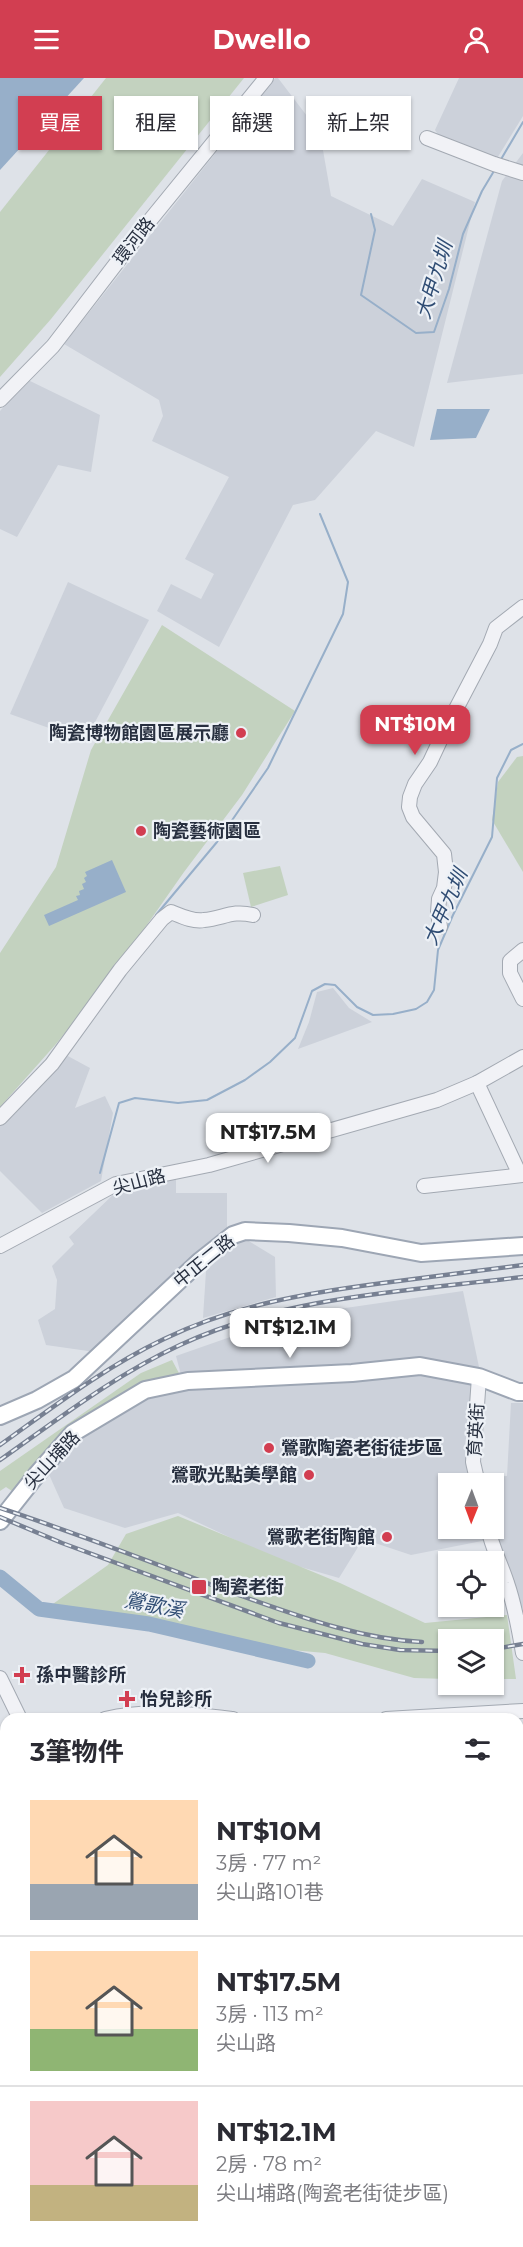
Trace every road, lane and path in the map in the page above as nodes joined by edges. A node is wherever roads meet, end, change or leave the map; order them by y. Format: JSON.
{"nodes":[{"id":1,"x":266,"y":78,"type":"edge"},
{"id":2,"x":427,"y":138,"type":"dead end"},
{"id":3,"x":523,"y":172,"type":"edge"},
{"id":4,"x":0,"y":400,"type":"edge"},
{"id":5,"x":523,"y":607,"type":"edge"},
{"id":6,"x":253,"y":915,"type":"dead end"},
{"id":7,"x":440,"y":927,"type":"dead end"},
{"id":8,"x":523,"y":950,"type":"edge"},
{"id":9,"x":523,"y":999,"type":"edge"},
{"id":10,"x":523,"y":1057,"type":"edge"},
{"id":11,"x":477,"y":1083,"type":"junction"},
{"id":12,"x":0,"y":1118,"type":"edge"},
{"id":13,"x":521,"y":1175,"type":"edge"},
{"id":14,"x":424,"y":1186,"type":"dead end"},
{"id":15,"x":0,"y":1246,"type":"edge"},
{"id":16,"x":523,"y":1246,"type":"edge"},
{"id":17,"x":479,"y":1377,"type":"junction"},
{"id":18,"x":523,"y":1392,"type":"edge"},
{"id":19,"x":0,"y":1416,"type":"edge"},
{"id":20,"x":476,"y":1473,"type":"edge"},
{"id":21,"x":0,"y":1521,"type":"edge"},
{"id":22,"x":490,"y":1539,"type":"edge"},
{"id":23,"x":523,"y":1653,"type":"edge"},
{"id":24,"x":0,"y":1678,"type":"edge"},
{"id":25,"x":523,"y":1711,"type":"edge"},
{"id":26,"x":17,"y":1713,"type":"edge"},
{"id":27,"x":164,"y":1713,"type":"edge"},
{"id":28,"x":182,"y":1713,"type":"edge"},
{"id":29,"x":489,"y":1713,"type":"edge"}],
"edges":[{"from":1,"to":4,"type":"street","name":"環河路"},
{"from":2,"to":3,"type":"street"},
{"from":5,"to":7,"type":"street"},
{"from":6,"to":12,"type":"street"},
{"from":8,"to":9,"type":"street"},
{"from":10,"to":11,"type":"street","name":"尖山路"},
{"from":11,"to":13,"type":"street"},
{"from":11,"to":15,"type":"street","name":"尖山路"},
{"from":13,"to":14,"type":"street"},
{"from":16,"to":19,"type":"main road","name":"中正二路"},
{"from":17,"to":18,"type":"main road"},
{"from":17,"to":20,"type":"street","name":"育英街"},
{"from":17,"to":21,"type":"main road","name":"尖山埔路"},
{"from":22,"to":23,"type":"street"},
{"from":24,"to":26,"type":"street"},
{"from":25,"to":29,"type":"street"},
{"from":27,"to":28,"type":"street"}]}
